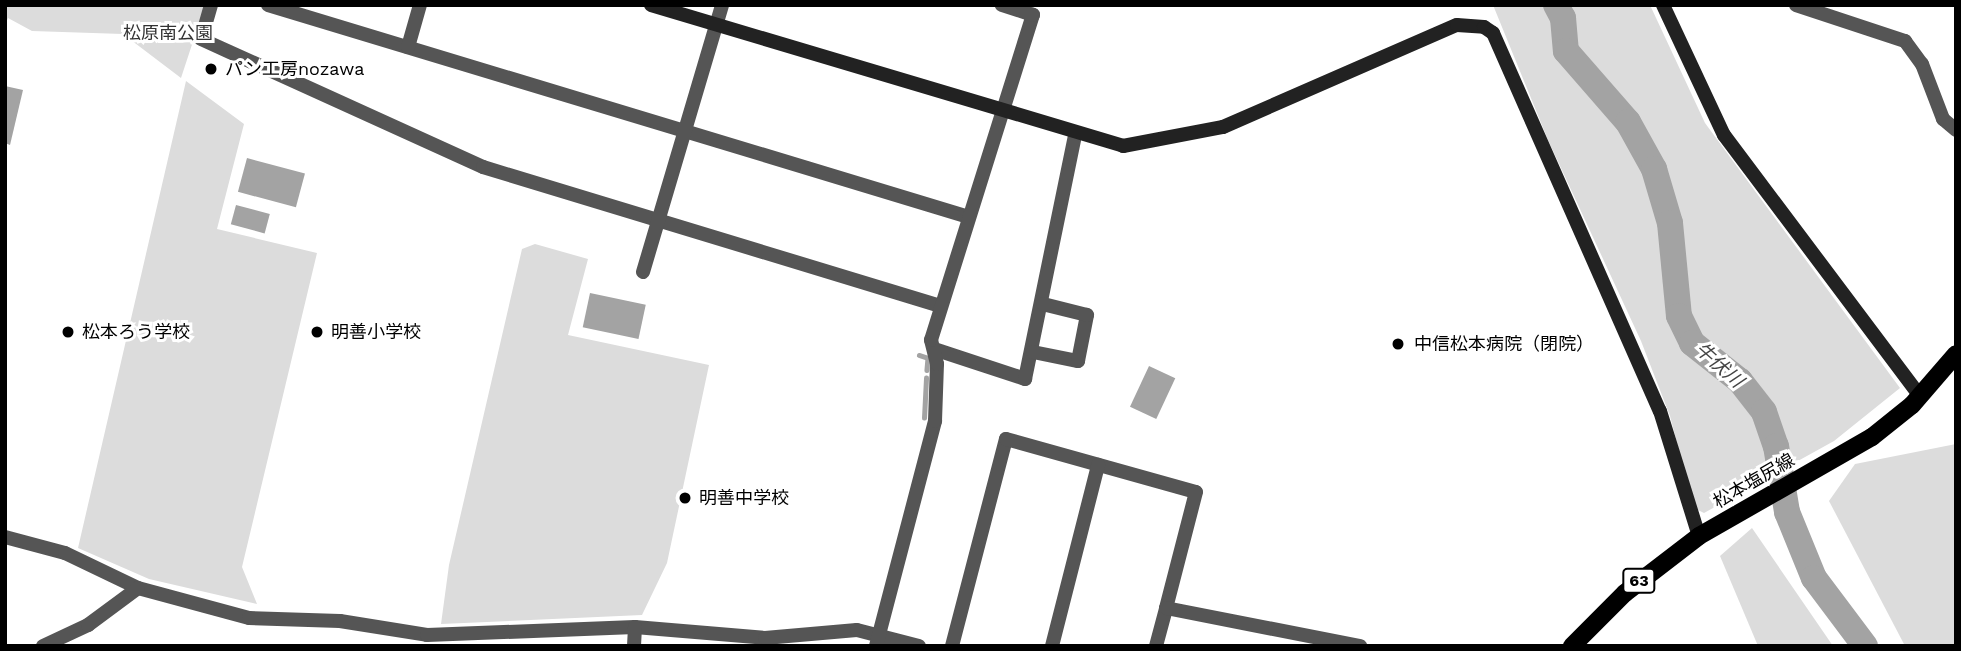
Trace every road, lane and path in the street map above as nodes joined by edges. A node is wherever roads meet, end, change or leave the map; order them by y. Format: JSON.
{"nodes":[{"id":1,"x":211,"y":5,"type":"edge"},
{"id":2,"x":268,"y":5,"type":"edge"},
{"id":3,"x":421,"y":5,"type":"edge"},
{"id":4,"x":651,"y":5,"type":"edge"},
{"id":5,"x":722,"y":5,"type":"edge"},
{"id":6,"x":1002,"y":5,"type":"edge"},
{"id":7,"x":1663,"y":5,"type":"edge"},
{"id":8,"x":1796,"y":5,"type":"edge"},
{"id":9,"x":1028,"y":10,"type":"edge"},
{"id":10,"x":715,"y":25,"type":"junction"},
{"id":11,"x":408,"y":47,"type":"junction"},
{"id":12,"x":1002,"y":112,"type":"junction"},
{"id":13,"x":686,"y":130,"type":"junction"},
{"id":14,"x":1956,"y":130,"type":"edge"},
{"id":15,"x":1075,"y":135,"type":"junction"},
{"id":16,"x":969,"y":217,"type":"junction"},
{"id":17,"x":658,"y":219,"type":"junction"},
{"id":18,"x":643,"y":272,"type":"dead end"},
{"id":19,"x":1043,"y":304,"type":"junction"},
{"id":20,"x":940,"y":306,"type":"junction"},
{"id":21,"x":934,"y":349,"type":"junction"},
{"id":22,"x":1033,"y":352,"type":"junction"},
{"id":23,"x":1956,"y":354,"type":"edge"},
{"id":24,"x":1916,"y":400,"type":"junction"},
{"id":25,"x":1098,"y":465,"type":"junction"},
{"id":26,"x":1699,"y":536,"type":"junction"},
{"id":27,"x":5,"y":537,"type":"edge"},
{"id":28,"x":138,"y":587,"type":"junction"},
{"id":29,"x":1166,"y":608,"type":"junction"},
{"id":30,"x":635,"y":627,"type":"junction"},
{"id":31,"x":877,"y":639,"type":"edge"},
{"id":32,"x":43,"y":646,"type":"edge"},
{"id":33,"x":634,"y":646,"type":"edge"},
{"id":34,"x":919,"y":646,"type":"edge"},
{"id":35,"x":952,"y":646,"type":"edge"},
{"id":36,"x":1052,"y":646,"type":"edge"},
{"id":37,"x":1156,"y":646,"type":"edge"},
{"id":38,"x":1360,"y":646,"type":"edge"},
{"id":39,"x":1572,"y":646,"type":"edge"}],
"edges":[{"from":1,"to":17,"type":"street"},
{"from":2,"to":11,"type":"street"},
{"from":3,"to":11,"type":"street"},
{"from":4,"to":10,"type":"street"},
{"from":5,"to":10,"type":"street"},
{"from":6,"to":9,"type":"street"},
{"from":7,"to":24,"type":"street"},
{"from":8,"to":14,"type":"street"},
{"from":9,"to":12,"type":"street"},
{"from":10,"to":12,"type":"street"},
{"from":10,"to":13,"type":"street"},
{"from":11,"to":13,"type":"street"},
{"from":12,"to":15,"type":"street"},
{"from":12,"to":16,"type":"street"},
{"from":13,"to":16,"type":"street"},
{"from":13,"to":17,"type":"street"},
{"from":15,"to":19,"type":"street"},
{"from":15,"to":26,"type":"street"},
{"from":16,"to":20,"type":"street"},
{"from":17,"to":18,"type":"street"},
{"from":17,"to":20,"type":"street"},
{"from":19,"to":22,"type":"street"},
{"from":19,"to":22,"type":"street"},
{"from":20,"to":21,"type":"street"},
{"from":21,"to":22,"type":"street"},
{"from":21,"to":31,"type":"street"},
{"from":23,"to":24,"type":"main road","name":"松本塩尻線","number":"63"},
{"from":24,"to":26,"type":"main road","name":"松本塩尻線","number":"63"},
{"from":25,"to":29,"type":"street"},
{"from":25,"to":35,"type":"street"},
{"from":25,"to":36,"type":"street"},
{"from":26,"to":39,"type":"main road","name":"松本塩尻線","number":"63"},
{"from":27,"to":28,"type":"street"},
{"from":28,"to":30,"type":"street"},
{"from":28,"to":32,"type":"street"},
{"from":29,"to":37,"type":"street"},
{"from":29,"to":38,"type":"street"},
{"from":30,"to":31,"type":"street"},
{"from":30,"to":33,"type":"street"},
{"from":31,"to":34,"type":"street"}]}
